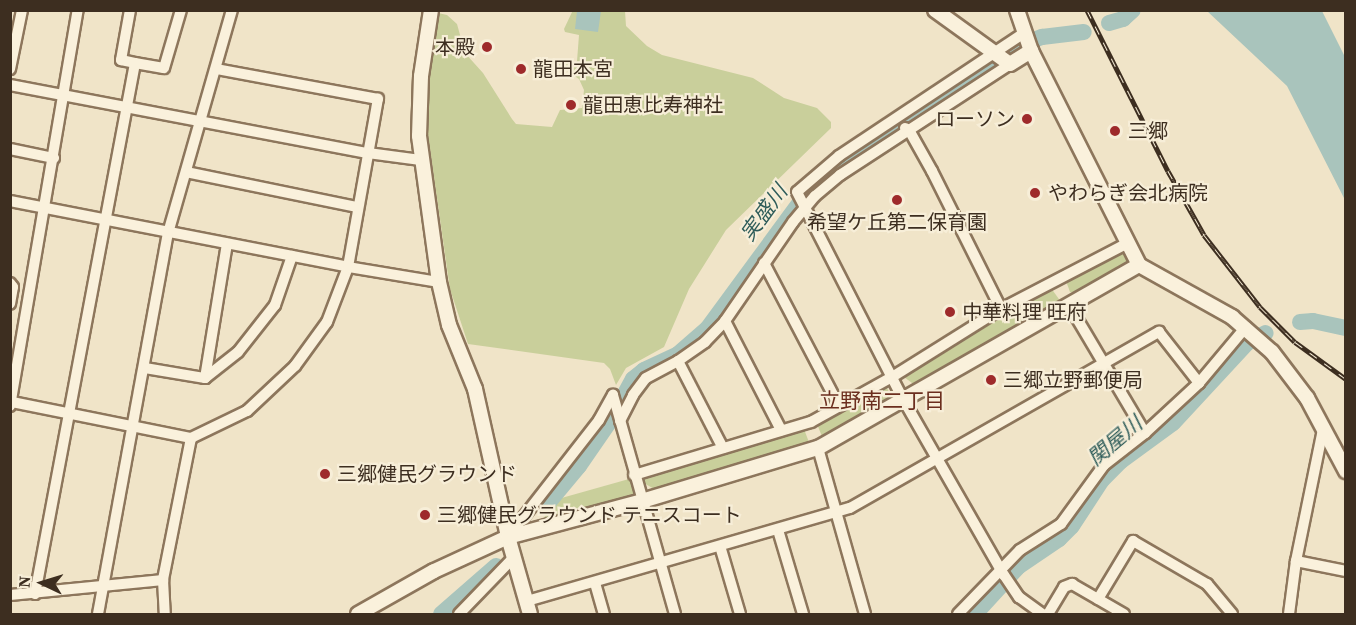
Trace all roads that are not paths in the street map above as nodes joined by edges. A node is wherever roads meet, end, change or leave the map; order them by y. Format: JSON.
{"nodes":[{"id":1,"x":22,"y":10,"type":"edge"},
{"id":2,"x":78,"y":10,"type":"edge"},
{"id":3,"x":130,"y":10,"type":"edge"},
{"id":4,"x":181,"y":10,"type":"edge"},
{"id":5,"x":232,"y":10,"type":"edge"},
{"id":6,"x":431,"y":10,"type":"edge"},
{"id":7,"x":935,"y":10,"type":"edge"},
{"id":8,"x":1017,"y":10,"type":"edge"},
{"id":9,"x":1028,"y":42,"type":"junction"},
{"id":10,"x":1002,"y":58,"type":"junction"},
{"id":11,"x":135,"y":63,"type":"junction"},
{"id":12,"x":10,"y":69,"type":"edge"},
{"id":13,"x":216,"y":69,"type":"junction"},
{"id":14,"x":10,"y":85,"type":"edge"},
{"id":15,"x":66,"y":95,"type":"junction"},
{"id":16,"x":126,"y":106,"type":"junction"},
{"id":17,"x":897,"y":119,"type":"junction"},
{"id":18,"x":201,"y":121,"type":"junction"},
{"id":19,"x":907,"y":129,"type":"junction"},
{"id":20,"x":10,"y":149,"type":"edge"},
{"id":21,"x":368,"y":153,"type":"junction"},
{"id":22,"x":54,"y":158,"type":"junction"},
{"id":23,"x":421,"y":160,"type":"junction"},
{"id":24,"x":186,"y":172,"type":"junction"},
{"id":25,"x":10,"y":201,"type":"edge"},
{"id":26,"x":805,"y":205,"type":"junction"},
{"id":27,"x":357,"y":207,"type":"junction"},
{"id":28,"x":45,"y":208,"type":"junction"},
{"id":29,"x":106,"y":221,"type":"junction"},
{"id":30,"x":168,"y":233,"type":"junction"},
{"id":31,"x":1128,"y":243,"type":"junction"},
{"id":32,"x":227,"y":244,"type":"junction"},
{"id":33,"x":292,"y":256,"type":"junction"},
{"id":34,"x":764,"y":263,"type":"junction"},
{"id":35,"x":1139,"y":265,"type":"junction"},
{"id":36,"x":348,"y":267,"type":"junction"},
{"id":37,"x":439,"y":282,"type":"junction"},
{"id":38,"x":10,"y":283,"type":"edge"},
{"id":39,"x":10,"y":304,"type":"edge"},
{"id":40,"x":1069,"y":304,"type":"junction"},
{"id":41,"x":1001,"y":309,"type":"junction"},
{"id":42,"x":725,"y":321,"type":"junction"},
{"id":43,"x":1253,"y":334,"type":"junction"},
{"id":44,"x":15,"y":350,"type":"edge"},
{"id":45,"x":678,"y":361,"type":"junction"},
{"id":46,"x":1104,"y":362,"type":"junction"},
{"id":47,"x":145,"y":368,"type":"junction"},
{"id":48,"x":892,"y":377,"type":"junction"},
{"id":49,"x":205,"y":378,"type":"junction"},
{"id":50,"x":1199,"y":383,"type":"junction"},
{"id":51,"x":903,"y":399,"type":"junction"},
{"id":52,"x":11,"y":404,"type":"edge"},
{"id":53,"x":839,"y":406,"type":"junction"},
{"id":54,"x":70,"y":414,"type":"junction"},
{"id":55,"x":619,"y":418,"type":"junction"},
{"id":56,"x":134,"y":427,"type":"junction"},
{"id":57,"x":781,"y":430,"type":"junction"},
{"id":58,"x":1323,"y":430,"type":"junction"},
{"id":59,"x":1145,"y":433,"type":"junction"},
{"id":60,"x":191,"y":438,"type":"junction"},
{"id":61,"x":723,"y":448,"type":"junction"},
{"id":62,"x":818,"y":448,"type":"junction"},
{"id":63,"x":937,"y":457,"type":"junction"},
{"id":64,"x":1346,"y":471,"type":"edge"},
{"id":65,"x":634,"y":475,"type":"junction"},
{"id":66,"x":642,"y":501,"type":"junction"},
{"id":67,"x":836,"y":512,"type":"junction"},
{"id":68,"x":778,"y":530,"type":"junction"},
{"id":69,"x":508,"y":537,"type":"junction"},
{"id":70,"x":720,"y":546,"type":"junction"},
{"id":71,"x":514,"y":557,"type":"junction"},
{"id":72,"x":1296,"y":561,"type":"junction"},
{"id":73,"x":660,"y":562,"type":"junction"},
{"id":74,"x":1346,"y":571,"type":"edge"},
{"id":75,"x":1005,"y":576,"type":"junction"},
{"id":76,"x":163,"y":580,"type":"junction"},
{"id":77,"x":595,"y":583,"type":"junction"},
{"id":78,"x":104,"y":586,"type":"junction"},
{"id":79,"x":35,"y":594,"type":"junction"},
{"id":80,"x":10,"y":595,"type":"edge"},
{"id":81,"x":1098,"y":599,"type":"junction"},
{"id":82,"x":529,"y":608,"type":"edge"},
{"id":83,"x":98,"y":615,"type":"edge"},
{"id":84,"x":165,"y":615,"type":"edge"},
{"id":85,"x":358,"y":615,"type":"edge"},
{"id":86,"x":459,"y":615,"type":"edge"},
{"id":87,"x":604,"y":615,"type":"edge"},
{"id":88,"x":675,"y":615,"type":"edge"},
{"id":89,"x":740,"y":615,"type":"edge"},
{"id":90,"x":803,"y":615,"type":"edge"},
{"id":91,"x":865,"y":615,"type":"edge"},
{"id":92,"x":958,"y":615,"type":"edge"},
{"id":93,"x":1042,"y":615,"type":"edge"},
{"id":94,"x":1048,"y":615,"type":"edge"},
{"id":95,"x":1124,"y":615,"type":"edge"},
{"id":96,"x":1232,"y":615,"type":"edge"},
{"id":97,"x":1289,"y":615,"type":"edge"}],
"edges":[{"from":1,"to":12,"type":"street"},
{"from":2,"to":15,"type":"street"},
{"from":3,"to":11,"type":"street"},
{"from":4,"to":11,"type":"street"},
{"from":5,"to":13,"type":"street"},
{"from":6,"to":23,"type":"street"},
{"from":7,"to":10,"type":"street"},
{"from":8,"to":9,"type":"street"},
{"from":9,"to":10,"type":"street"},
{"from":9,"to":10,"type":"street"},
{"from":9,"to":31,"type":"street"},
{"from":10,"to":17,"type":"street"},
{"from":10,"to":19,"type":"street"},
{"from":11,"to":16,"type":"street"},
{"from":13,"to":18,"type":"street"},
{"from":13,"to":21,"type":"street"},
{"from":14,"to":15,"type":"street"},
{"from":15,"to":16,"type":"street"},
{"from":15,"to":22,"type":"street"},
{"from":16,"to":18,"type":"street"},
{"from":16,"to":29,"type":"street"},
{"from":17,"to":19,"type":"street"},
{"from":17,"to":26,"type":"street"},
{"from":18,"to":21,"type":"street"},
{"from":18,"to":24,"type":"street"},
{"from":19,"to":26,"type":"street"},
{"from":19,"to":41,"type":"street"},
{"from":20,"to":22,"type":"street"},
{"from":21,"to":23,"type":"street"},
{"from":21,"to":27,"type":"street"},
{"from":22,"to":28,"type":"street"},
{"from":23,"to":37,"type":"street"},
{"from":24,"to":27,"type":"street"},
{"from":24,"to":30,"type":"street"},
{"from":25,"to":28,"type":"street"},
{"from":26,"to":34,"type":"street"},
{"from":26,"to":48,"type":"street"},
{"from":27,"to":36,"type":"street"},
{"from":28,"to":29,"type":"street"},
{"from":28,"to":44,"type":"street"},
{"from":29,"to":30,"type":"street"},
{"from":29,"to":54,"type":"street"},
{"from":30,"to":32,"type":"street"},
{"from":30,"to":47,"type":"street"},
{"from":31,"to":35,"type":"street"},
{"from":31,"to":41,"type":"street"},
{"from":32,"to":33,"type":"street"},
{"from":32,"to":49,"type":"street"},
{"from":33,"to":36,"type":"street"},
{"from":33,"to":49,"type":"street"},
{"from":34,"to":42,"type":"street"},
{"from":34,"to":53,"type":"street"},
{"from":35,"to":40,"type":"street"},
{"from":35,"to":43,"type":"street"},
{"from":36,"to":37,"type":"street"},
{"from":36,"to":60,"type":"street"},
{"from":37,"to":69,"type":"street"},
{"from":38,"to":39,"type":"street"},
{"from":40,"to":46,"type":"street"},
{"from":40,"to":51,"type":"street"},
{"from":41,"to":48,"type":"street"},
{"from":42,"to":45,"type":"street"},
{"from":42,"to":57,"type":"street"},
{"from":43,"to":50,"type":"street"},
{"from":43,"to":58,"type":"street"},
{"from":44,"to":52,"type":"street"},
{"from":45,"to":55,"type":"street"},
{"from":45,"to":61,"type":"street"},
{"from":46,"to":50,"type":"street"},
{"from":46,"to":59,"type":"street"},
{"from":46,"to":63,"type":"street"},
{"from":47,"to":49,"type":"street"},
{"from":47,"to":56,"type":"street"},
{"from":48,"to":51,"type":"street"},
{"from":48,"to":53,"type":"street"},
{"from":50,"to":59,"type":"street"},
{"from":51,"to":62,"type":"street"},
{"from":51,"to":63,"type":"street"},
{"from":52,"to":54,"type":"street"},
{"from":53,"to":57,"type":"street"},
{"from":54,"to":56,"type":"street"},
{"from":54,"to":79,"type":"street"},
{"from":55,"to":65,"type":"street"},
{"from":55,"to":69,"type":"street"},
{"from":56,"to":60,"type":"street"},
{"from":56,"to":78,"type":"street"},
{"from":57,"to":61,"type":"street"},
{"from":58,"to":64,"type":"street"},
{"from":58,"to":72,"type":"street"},
{"from":59,"to":75,"type":"street"},
{"from":60,"to":76,"type":"street"},
{"from":61,"to":65,"type":"street"},
{"from":62,"to":66,"type":"street"},
{"from":62,"to":67,"type":"street"},
{"from":63,"to":67,"type":"street"},
{"from":63,"to":75,"type":"street"},
{"from":65,"to":66,"type":"street"},
{"from":66,"to":69,"type":"street"},
{"from":66,"to":73,"type":"street"},
{"from":67,"to":68,"type":"street"},
{"from":67,"to":91,"type":"street"},
{"from":68,"to":70,"type":"street"},
{"from":68,"to":90,"type":"street"},
{"from":69,"to":71,"type":"street"},
{"from":69,"to":85,"type":"street"},
{"from":70,"to":73,"type":"street"},
{"from":70,"to":89,"type":"street"},
{"from":71,"to":82,"type":"street"},
{"from":71,"to":86,"type":"street"},
{"from":72,"to":74,"type":"street"},
{"from":72,"to":97,"type":"street"},
{"from":73,"to":77,"type":"street"},
{"from":73,"to":88,"type":"street"},
{"from":75,"to":92,"type":"street"},
{"from":75,"to":93,"type":"street"},
{"from":76,"to":78,"type":"street"},
{"from":76,"to":84,"type":"street"},
{"from":77,"to":82,"type":"street"},
{"from":77,"to":87,"type":"street"},
{"from":78,"to":79,"type":"street"},
{"from":78,"to":83,"type":"street"},
{"from":79,"to":80,"type":"street"},
{"from":81,"to":94,"type":"street"},
{"from":81,"to":95,"type":"street"},
{"from":81,"to":96,"type":"street"}]}
